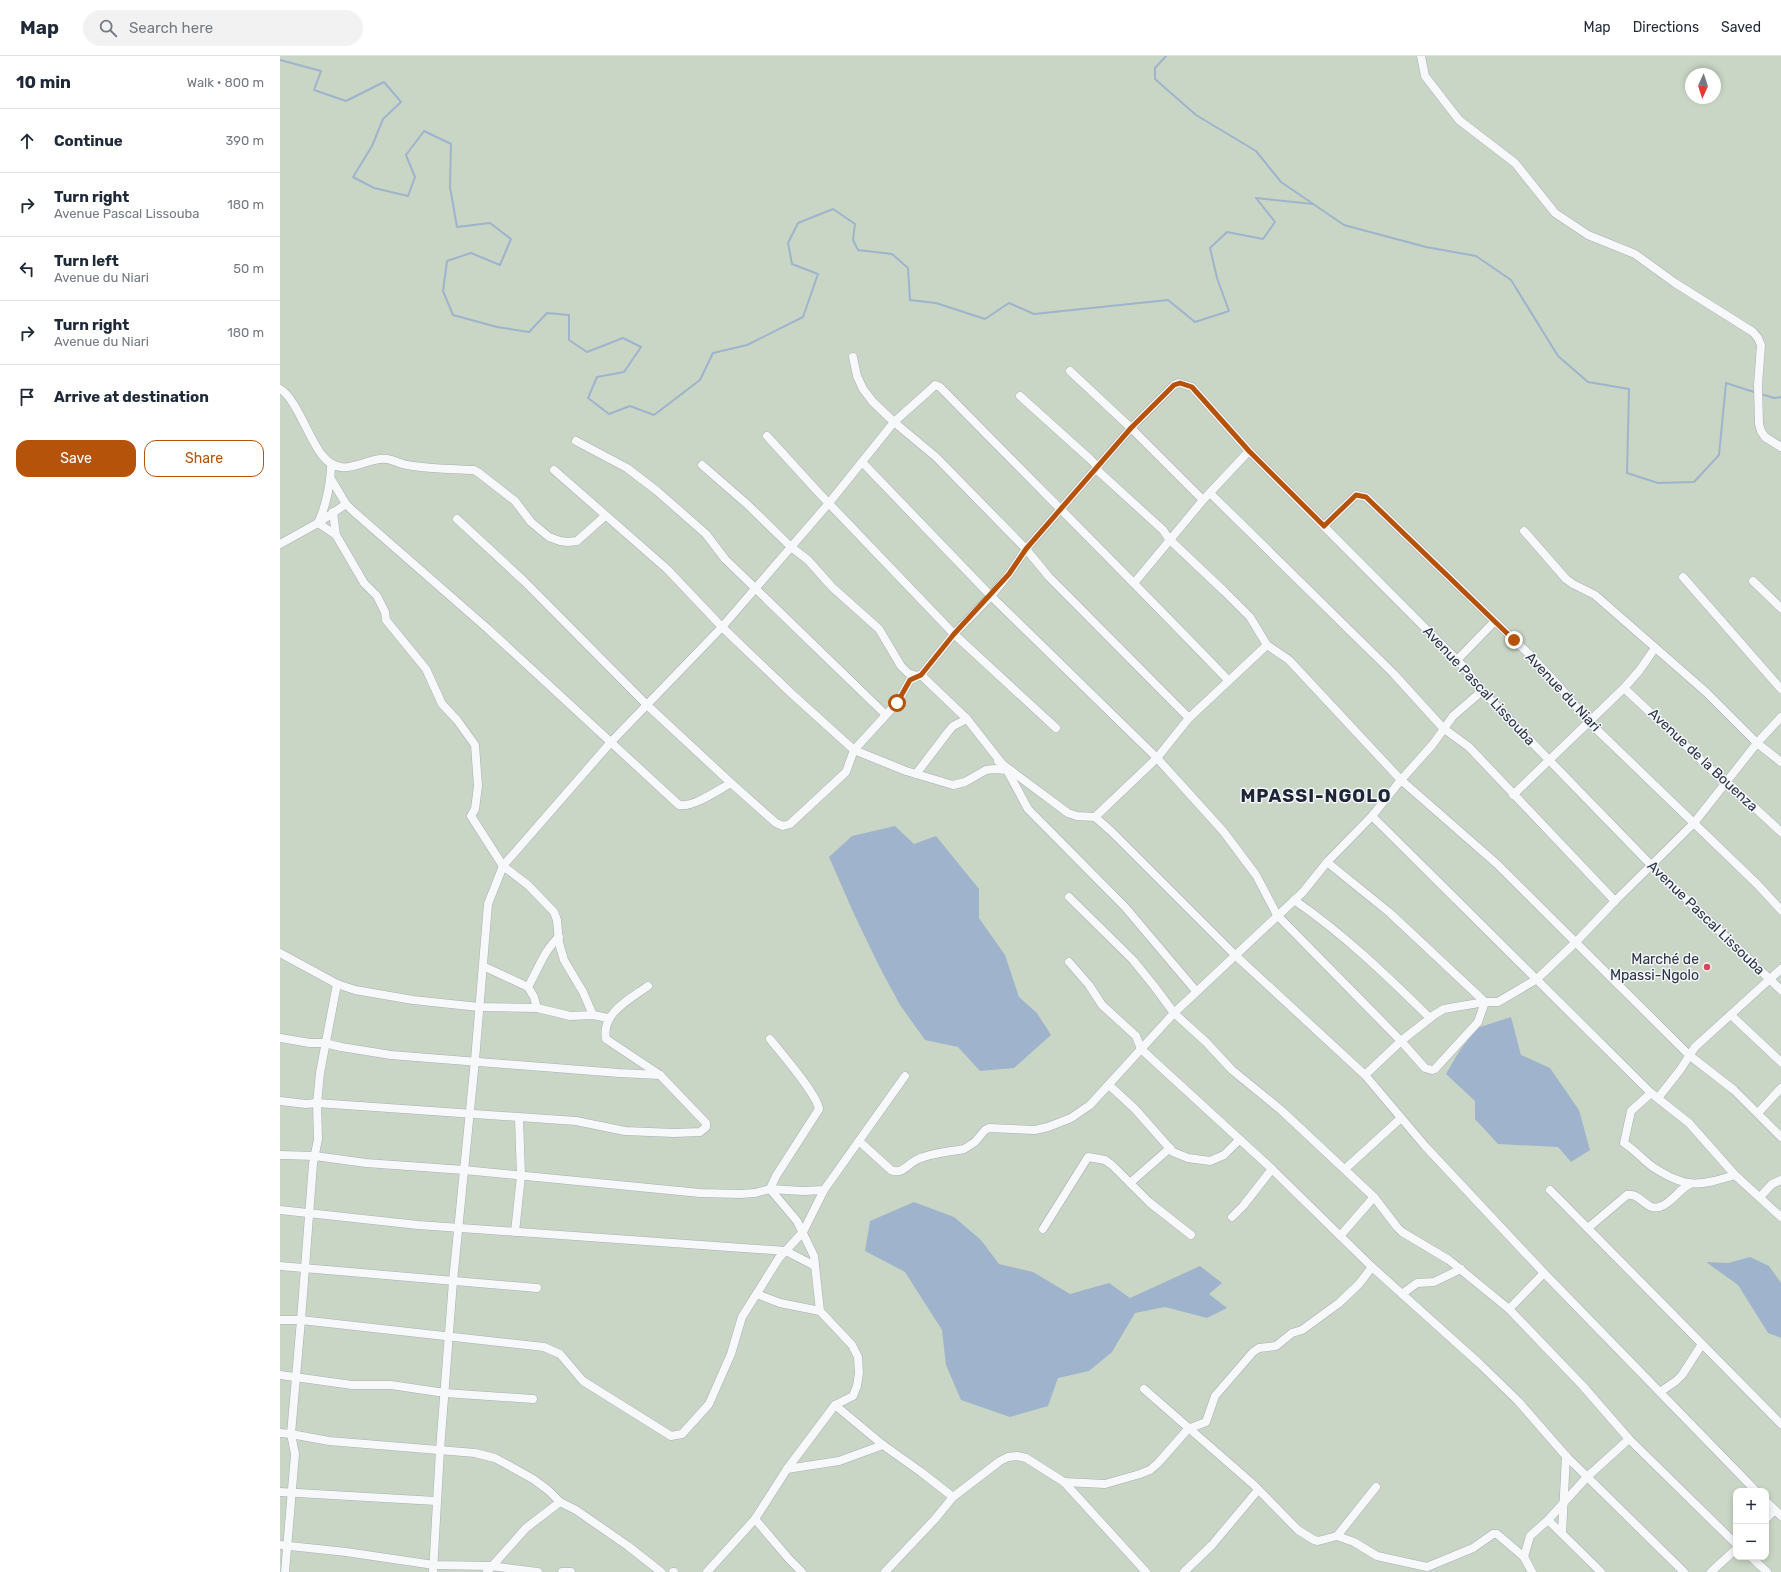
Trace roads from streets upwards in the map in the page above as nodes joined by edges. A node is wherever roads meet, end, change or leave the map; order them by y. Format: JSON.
{"nodes":[{"id":1,"x":1421,"y":56,"type":"edge"},
{"id":2,"x":853,"y":357,"type":"dead end"},
{"id":3,"x":1070,"y":371,"type":"dead end"},
{"id":4,"x":280,"y":389,"type":"edge"},
{"id":5,"x":1020,"y":396,"type":"dead end"},
{"id":6,"x":894,"y":422,"type":"junction"},
{"id":7,"x":1131,"y":428,"type":"junction"},
{"id":8,"x":768,"y":436,"type":"dead end"},
{"id":9,"x":576,"y":441,"type":"dead end"},
{"id":10,"x":1781,"y":447,"type":"edge"},
{"id":11,"x":1249,"y":451,"type":"junction"},
{"id":12,"x":862,"y":462,"type":"junction"},
{"id":13,"x":331,"y":464,"type":"junction"},
{"id":14,"x":702,"y":465,"type":"dead end"},
{"id":15,"x":343,"y":467,"type":"junction"},
{"id":16,"x":1096,"y":469,"type":"junction"},
{"id":17,"x":554,"y":470,"type":"dead end"},
{"id":18,"x":331,"y":479,"type":"junction"},
{"id":19,"x":1210,"y":493,"type":"junction"},
{"id":20,"x":1203,"y":500,"type":"junction"},
{"id":21,"x":829,"y":503,"type":"junction"},
{"id":22,"x":346,"y":504,"type":"junction"},
{"id":23,"x":1060,"y":510,"type":"junction"},
{"id":24,"x":333,"y":512,"type":"junction"},
{"id":25,"x":605,"y":516,"type":"junction"},
{"id":26,"x":457,"y":519,"type":"dead end"},
{"id":27,"x":318,"y":524,"type":"junction"},
{"id":28,"x":1324,"y":526,"type":"junction"},
{"id":29,"x":1524,"y":531,"type":"dead end"},
{"id":30,"x":336,"y":535,"type":"junction"},
{"id":31,"x":1169,"y":539,"type":"junction"},
{"id":32,"x":280,"y":544,"type":"edge"},
{"id":33,"x":791,"y":547,"type":"junction"},
{"id":34,"x":1026,"y":549,"type":"junction"},
{"id":35,"x":1683,"y":577,"type":"dead end"},
{"id":36,"x":1753,"y":581,"type":"dead end"},
{"id":37,"x":1135,"y":582,"type":"junction"},
{"id":38,"x":755,"y":588,"type":"junction"},
{"id":39,"x":991,"y":596,"type":"junction"},
{"id":40,"x":1781,"y":608,"type":"edge"},
{"id":41,"x":1494,"y":622,"type":"junction"},
{"id":42,"x":722,"y":626,"type":"junction"},
{"id":43,"x":954,"y":634,"type":"junction"},
{"id":44,"x":1267,"y":645,"type":"junction"},
{"id":45,"x":1655,"y":648,"type":"junction"},
{"id":46,"x":1457,"y":660,"type":"junction"},
{"id":47,"x":921,"y":675,"type":"junction"},
{"id":48,"x":1228,"y":680,"type":"junction"},
{"id":49,"x":1624,"y":688,"type":"junction"},
{"id":50,"x":1781,"y":689,"type":"edge"},
{"id":51,"x":1482,"y":691,"type":"junction"},
{"id":52,"x":647,"y":705,"type":"junction"},
{"id":53,"x":886,"y":715,"type":"junction"},
{"id":54,"x":1781,"y":716,"type":"edge"},
{"id":55,"x":1189,"y":718,"type":"junction"},
{"id":56,"x":967,"y":719,"type":"junction"},
{"id":57,"x":1588,"y":721,"type":"junction"},
{"id":58,"x":1056,"y":728,"type":"dead end"},
{"id":59,"x":1443,"y":728,"type":"junction"},
{"id":60,"x":611,"y":742,"type":"junction"},
{"id":61,"x":1757,"y":743,"type":"junction"},
{"id":62,"x":854,"y":750,"type":"junction"},
{"id":63,"x":1157,"y":758,"type":"junction"},
{"id":64,"x":1549,"y":759,"type":"junction"},
{"id":65,"x":998,"y":761,"type":"junction"},
{"id":66,"x":1781,"y":762,"type":"edge"},
{"id":67,"x":1007,"y":770,"type":"junction"},
{"id":68,"x":916,"y":774,"type":"junction"},
{"id":69,"x":1401,"y":780,"type":"junction"},
{"id":70,"x":1727,"y":782,"type":"junction"},
{"id":71,"x":731,"y":783,"type":"junction"},
{"id":72,"x":1513,"y":795,"type":"junction"},
{"id":73,"x":1372,"y":816,"type":"junction"},
{"id":74,"x":1095,"y":817,"type":"junction"},
{"id":75,"x":1694,"y":823,"type":"junction"},
{"id":76,"x":1781,"y":832,"type":"edge"},
{"id":77,"x":1327,"y":862,"type":"junction"},
{"id":78,"x":1651,"y":865,"type":"junction"},
{"id":79,"x":504,"y":866,"type":"junction"},
{"id":80,"x":1069,"y":896,"type":"dead end"},
{"id":81,"x":1294,"y":900,"type":"junction"},
{"id":82,"x":1615,"y":901,"type":"junction"},
{"id":83,"x":1781,"y":910,"type":"edge"},
{"id":84,"x":1277,"y":915,"type":"junction"},
{"id":85,"x":559,"y":937,"type":"junction"},
{"id":86,"x":1576,"y":942,"type":"junction"},
{"id":87,"x":280,"y":952,"type":"edge"},
{"id":88,"x":1235,"y":955,"type":"junction"},
{"id":89,"x":1069,"y":962,"type":"dead end"},
{"id":90,"x":483,"y":966,"type":"junction"},
{"id":91,"x":1781,"y":969,"type":"edge"},
{"id":92,"x":1537,"y":979,"type":"junction"},
{"id":93,"x":1770,"y":980,"type":"junction"},
{"id":94,"x":337,"y":984,"type":"junction"},
{"id":95,"x":648,"y":986,"type":"dead end"},
{"id":96,"x":528,"y":987,"type":"junction"},
{"id":97,"x":1781,"y":990,"type":"edge"},
{"id":98,"x":1196,"y":991,"type":"junction"},
{"id":99,"x":1485,"y":1002,"type":"junction"},
{"id":100,"x":479,"y":1007,"type":"junction"},
{"id":101,"x":537,"y":1008,"type":"junction"},
{"id":102,"x":1174,"y":1013,"type":"junction"},
{"id":103,"x":593,"y":1015,"type":"junction"},
{"id":104,"x":1731,"y":1015,"type":"junction"},
{"id":105,"x":608,"y":1018,"type":"junction"},
{"id":106,"x":1430,"y":1018,"type":"junction"},
{"id":107,"x":280,"y":1038,"type":"edge"},
{"id":108,"x":770,"y":1039,"type":"dead end"},
{"id":109,"x":1400,"y":1041,"type":"junction"},
{"id":110,"x":325,"y":1043,"type":"junction"},
{"id":111,"x":1141,"y":1049,"type":"junction"},
{"id":112,"x":1689,"y":1055,"type":"junction"},
{"id":113,"x":475,"y":1060,"type":"junction"},
{"id":114,"x":1781,"y":1062,"type":"edge"},
{"id":115,"x":660,"y":1075,"type":"junction"},
{"id":116,"x":1365,"y":1075,"type":"junction"},
{"id":117,"x":905,"y":1076,"type":"dead end"},
{"id":118,"x":1108,"y":1086,"type":"junction"},
{"id":119,"x":1781,"y":1088,"type":"edge"},
{"id":120,"x":1654,"y":1096,"type":"junction"},
{"id":121,"x":280,"y":1101,"type":"edge"},
{"id":122,"x":317,"y":1103,"type":"junction"},
{"id":123,"x":1758,"y":1113,"type":"junction"},
{"id":124,"x":469,"y":1114,"type":"junction"},
{"id":125,"x":519,"y":1118,"type":"junction"},
{"id":126,"x":1401,"y":1118,"type":"junction"},
{"id":127,"x":1781,"y":1137,"type":"edge"},
{"id":128,"x":1239,"y":1140,"type":"junction"},
{"id":129,"x":859,"y":1141,"type":"junction"},
{"id":130,"x":1170,"y":1148,"type":"junction"},
{"id":131,"x":280,"y":1155,"type":"edge"},
{"id":132,"x":315,"y":1156,"type":"junction"},
{"id":133,"x":1272,"y":1169,"type":"junction"},
{"id":134,"x":1345,"y":1169,"type":"junction"},
{"id":135,"x":464,"y":1170,"type":"junction"},
{"id":136,"x":1735,"y":1175,"type":"junction"},
{"id":137,"x":521,"y":1176,"type":"junction"},
{"id":138,"x":1781,"y":1180,"type":"edge"},
{"id":139,"x":1130,"y":1183,"type":"junction"},
{"id":140,"x":1690,"y":1184,"type":"junction"},
{"id":141,"x":770,"y":1189,"type":"junction"},
{"id":142,"x":824,"y":1190,"type":"junction"},
{"id":143,"x":1550,"y":1190,"type":"dead end"},
{"id":144,"x":1374,"y":1197,"type":"junction"},
{"id":145,"x":1760,"y":1197,"type":"junction"},
{"id":146,"x":280,"y":1210,"type":"edge"},
{"id":147,"x":308,"y":1212,"type":"junction"},
{"id":148,"x":1232,"y":1217,"type":"dead end"},
{"id":149,"x":1781,"y":1217,"type":"edge"},
{"id":150,"x":459,"y":1227,"type":"junction"},
{"id":151,"x":1588,"y":1228,"type":"junction"},
{"id":152,"x":1043,"y":1229,"type":"dead end"},
{"id":153,"x":515,"y":1232,"type":"junction"},
{"id":154,"x":803,"y":1232,"type":"junction"},
{"id":155,"x":1191,"y":1235,"type":"dead end"},
{"id":156,"x":1340,"y":1236,"type":"junction"},
{"id":157,"x":786,"y":1251,"type":"junction"},
{"id":158,"x":280,"y":1266,"type":"edge"},
{"id":159,"x":815,"y":1266,"type":"junction"},
{"id":160,"x":306,"y":1267,"type":"junction"},
{"id":161,"x":1372,"y":1267,"type":"junction"},
{"id":162,"x":1461,"y":1270,"type":"junction"},
{"id":163,"x":1544,"y":1273,"type":"junction"},
{"id":164,"x":453,"y":1281,"type":"junction"},
{"id":165,"x":537,"y":1288,"type":"dead end"},
{"id":166,"x":757,"y":1294,"type":"junction"},
{"id":167,"x":1402,"y":1294,"type":"junction"},
{"id":168,"x":1509,"y":1309,"type":"junction"},
{"id":169,"x":820,"y":1311,"type":"junction"},
{"id":170,"x":280,"y":1320,"type":"edge"},
{"id":171,"x":301,"y":1320,"type":"junction"},
{"id":172,"x":450,"y":1338,"type":"junction"},
{"id":173,"x":1702,"y":1344,"type":"junction"},
{"id":174,"x":280,"y":1375,"type":"edge"},
{"id":175,"x":296,"y":1377,"type":"junction"},
{"id":176,"x":1144,"y":1389,"type":"dead end"},
{"id":177,"x":1660,"y":1392,"type":"junction"},
{"id":178,"x":445,"y":1393,"type":"junction"},
{"id":179,"x":533,"y":1399,"type":"dead end"},
{"id":180,"x":836,"y":1405,"type":"junction"},
{"id":181,"x":1781,"y":1424,"type":"edge"},
{"id":182,"x":1188,"y":1429,"type":"junction"},
{"id":183,"x":280,"y":1433,"type":"edge"},
{"id":184,"x":291,"y":1434,"type":"junction"},
{"id":185,"x":1629,"y":1439,"type":"junction"},
{"id":186,"x":883,"y":1445,"type":"junction"},
{"id":187,"x":440,"y":1450,"type":"junction"},
{"id":188,"x":1566,"y":1456,"type":"junction"},
{"id":189,"x":788,"y":1469,"type":"junction"},
{"id":190,"x":1587,"y":1477,"type":"junction"},
{"id":191,"x":1064,"y":1482,"type":"junction"},
{"id":192,"x":1376,"y":1487,"type":"dead end"},
{"id":193,"x":1753,"y":1488,"type":"edge"},
{"id":194,"x":1258,"y":1490,"type":"junction"},
{"id":195,"x":280,"y":1492,"type":"edge"},
{"id":196,"x":291,"y":1493,"type":"junction"},
{"id":197,"x":953,"y":1497,"type":"junction"},
{"id":198,"x":436,"y":1501,"type":"junction"},
{"id":199,"x":560,"y":1502,"type":"junction"},
{"id":200,"x":1564,"y":1502,"type":"junction"},
{"id":201,"x":1769,"y":1504,"type":"edge"},
{"id":202,"x":1775,"y":1510,"type":"junction"},
{"id":203,"x":1769,"y":1516,"type":"edge"},
{"id":204,"x":1781,"y":1516,"type":"edge"},
{"id":205,"x":755,"y":1519,"type":"junction"},
{"id":206,"x":1548,"y":1520,"type":"junction"},
{"id":207,"x":1562,"y":1533,"type":"junction"},
{"id":208,"x":1337,"y":1536,"type":"junction"},
{"id":209,"x":1733,"y":1541,"type":"edge"},
{"id":210,"x":284,"y":1546,"type":"edge"},
{"id":211,"x":1733,"y":1552,"type":"edge"},
{"id":212,"x":1524,"y":1557,"type":"junction"},
{"id":213,"x":1754,"y":1560,"type":"edge"},
{"id":214,"x":433,"y":1568,"type":"edge"},
{"id":215,"x":489,"y":1569,"type":"edge"},
{"id":216,"x":285,"y":1572,"type":"edge"},
{"id":217,"x":538,"y":1572,"type":"edge"},
{"id":218,"x":562,"y":1572,"type":"edge"},
{"id":219,"x":571,"y":1572,"type":"edge"},
{"id":220,"x":661,"y":1572,"type":"edge"},
{"id":221,"x":707,"y":1572,"type":"edge"},
{"id":222,"x":802,"y":1572,"type":"edge"},
{"id":223,"x":885,"y":1572,"type":"edge"},
{"id":224,"x":1146,"y":1572,"type":"edge"},
{"id":225,"x":1184,"y":1572,"type":"edge"},
{"id":226,"x":1532,"y":1572,"type":"edge"},
{"id":227,"x":1602,"y":1572,"type":"edge"},
{"id":228,"x":1684,"y":1572,"type":"edge"},
{"id":229,"x":1711,"y":1572,"type":"edge"},
{"id":230,"x":1767,"y":1572,"type":"edge"}],
"edges":[{"from":1,"to":10,"type":"street"},
{"from":2,"to":6,"type":"street"},
{"from":3,"to":7,"type":"street"},
{"from":4,"to":13,"type":"street"},
{"from":5,"to":16,"type":"street"},
{"from":6,"to":12,"type":"street"},
{"from":6,"to":23,"type":"street"},
{"from":6,"to":34,"type":"street"},
{"from":7,"to":11,"type":"street","name":"Avenue Pascal Lissouba"},
{"from":7,"to":16,"type":"street"},
{"from":7,"to":20,"type":"street"},
{"from":8,"to":21,"type":"street"},
{"from":9,"to":38,"type":"street"},
{"from":11,"to":19,"type":"street"},
{"from":11,"to":28,"type":"street","name":"Avenue Pascal Lissouba"},
{"from":12,"to":21,"type":"street"},
{"from":12,"to":39,"type":"street"},
{"from":13,"to":15,"type":"street"},
{"from":13,"to":18,"type":"street"},
{"from":14,"to":33,"type":"street"},
{"from":15,"to":18,"type":"street"},
{"from":15,"to":25,"type":"street"},
{"from":16,"to":23,"type":"street"},
{"from":16,"to":31,"type":"street"},
{"from":17,"to":25,"type":"street"},
{"from":18,"to":22,"type":"street"},
{"from":18,"to":27,"type":"street"},
{"from":19,"to":20,"type":"street"},
{"from":19,"to":59,"type":"street"},
{"from":20,"to":31,"type":"street"},
{"from":21,"to":33,"type":"street"},
{"from":21,"to":43,"type":"street"},
{"from":22,"to":24,"type":"street"},
{"from":22,"to":60,"type":"street"},
{"from":23,"to":34,"type":"street"},
{"from":23,"to":37,"type":"street"},
{"from":24,"to":27,"type":"street"},
{"from":24,"to":30,"type":"street"},
{"from":25,"to":42,"type":"street"},
{"from":26,"to":52,"type":"street"},
{"from":27,"to":30,"type":"street"},
{"from":27,"to":32,"type":"street"},
{"from":28,"to":41,"type":"street","name":"Avenue du Niari"},
{"from":28,"to":46,"type":"street","name":"Avenue Pascal Lissouba"},
{"from":29,"to":45,"type":"street"},
{"from":30,"to":79,"type":"street"},
{"from":31,"to":37,"type":"street"},
{"from":31,"to":44,"type":"street"},
{"from":33,"to":38,"type":"street"},
{"from":33,"to":47,"type":"street"},
{"from":34,"to":39,"type":"street"},
{"from":34,"to":55,"type":"street"},
{"from":35,"to":50,"type":"street"},
{"from":36,"to":40,"type":"street"},
{"from":37,"to":48,"type":"street"},
{"from":38,"to":42,"type":"street"},
{"from":38,"to":53,"type":"street"},
{"from":39,"to":43,"type":"street"},
{"from":39,"to":63,"type":"street"},
{"from":41,"to":46,"type":"street"},
{"from":41,"to":57,"type":"street","name":"Avenue du Niari"},
{"from":42,"to":52,"type":"street"},
{"from":42,"to":62,"type":"street"},
{"from":43,"to":47,"type":"street"},
{"from":43,"to":58,"type":"street"},
{"from":44,"to":48,"type":"street"},
{"from":44,"to":69,"type":"street"},
{"from":45,"to":49,"type":"street"},
{"from":45,"to":61,"type":"street"},
{"from":46,"to":51,"type":"street","name":"Avenue Pascal Lissouba"},
{"from":47,"to":53,"type":"street"},
{"from":47,"to":56,"type":"street"},
{"from":48,"to":55,"type":"street"},
{"from":49,"to":57,"type":"street"},
{"from":49,"to":70,"type":"street","name":"Avenue de la Bouenza"},
{"from":51,"to":59,"type":"street"},
{"from":51,"to":64,"type":"street","name":"Avenue Pascal Lissouba"},
{"from":52,"to":60,"type":"street"},
{"from":52,"to":71,"type":"street"},
{"from":53,"to":62,"type":"street"},
{"from":54,"to":61,"type":"street"},
{"from":55,"to":63,"type":"street"},
{"from":56,"to":65,"type":"street"},
{"from":56,"to":68,"type":"street"},
{"from":57,"to":64,"type":"street"},
{"from":57,"to":75,"type":"street","name":"Avenue du Niari"},
{"from":59,"to":69,"type":"street"},
{"from":59,"to":72,"type":"street"},
{"from":60,"to":71,"type":"street"},
{"from":60,"to":79,"type":"street"},
{"from":61,"to":66,"type":"street"},
{"from":61,"to":70,"type":"street"},
{"from":62,"to":68,"type":"street"},
{"from":62,"to":71,"type":"street"},
{"from":63,"to":74,"type":"street"},
{"from":63,"to":84,"type":"street"},
{"from":64,"to":72,"type":"street"},
{"from":64,"to":78,"type":"street","name":"Avenue Pascal Lissouba"},
{"from":65,"to":67,"type":"street"},
{"from":65,"to":74,"type":"street"},
{"from":67,"to":68,"type":"street"},
{"from":67,"to":98,"type":"street"},
{"from":69,"to":73,"type":"street"},
{"from":69,"to":86,"type":"street"},
{"from":70,"to":75,"type":"street"},
{"from":70,"to":76,"type":"street","name":"Avenue de la Bouenza"},
{"from":72,"to":82,"type":"street"},
{"from":73,"to":77,"type":"street"},
{"from":73,"to":92,"type":"street"},
{"from":74,"to":88,"type":"street"},
{"from":75,"to":78,"type":"street"},
{"from":75,"to":83,"type":"street","name":"Avenue du Niari"},
{"from":77,"to":81,"type":"street"},
{"from":77,"to":99,"type":"street"},
{"from":78,"to":82,"type":"street"},
{"from":78,"to":93,"type":"street","name":"Avenue Pascal Lissouba"},
{"from":79,"to":85,"type":"street"},
{"from":79,"to":90,"type":"street"},
{"from":80,"to":102,"type":"street"},
{"from":81,"to":84,"type":"street"},
{"from":81,"to":106,"type":"street"},
{"from":82,"to":86,"type":"street"},
{"from":84,"to":88,"type":"street"},
{"from":84,"to":109,"type":"street"},
{"from":85,"to":96,"type":"street"},
{"from":85,"to":103,"type":"street"},
{"from":86,"to":92,"type":"street"},
{"from":86,"to":112,"type":"street"},
{"from":87,"to":94,"type":"street"},
{"from":88,"to":98,"type":"street"},
{"from":88,"to":116,"type":"street"},
{"from":89,"to":111,"type":"street"},
{"from":90,"to":96,"type":"street"},
{"from":90,"to":100,"type":"street"},
{"from":91,"to":93,"type":"street"},
{"from":92,"to":99,"type":"street"},
{"from":92,"to":120,"type":"street"},
{"from":93,"to":97,"type":"street","name":"Avenue Pascal Lissouba"},
{"from":93,"to":104,"type":"street"},
{"from":94,"to":100,"type":"street"},
{"from":94,"to":110,"type":"street"},
{"from":95,"to":105,"type":"street"},
{"from":96,"to":101,"type":"street"},
{"from":98,"to":102,"type":"street"},
{"from":99,"to":106,"type":"street"},
{"from":99,"to":109,"type":"street"},
{"from":100,"to":101,"type":"street"},
{"from":100,"to":113,"type":"street"},
{"from":101,"to":103,"type":"street"},
{"from":102,"to":111,"type":"street"},
{"from":102,"to":134,"type":"street"},
{"from":103,"to":105,"type":"street"},
{"from":104,"to":112,"type":"street"},
{"from":104,"to":114,"type":"street"},
{"from":105,"to":115,"type":"street"},
{"from":106,"to":109,"type":"street"},
{"from":107,"to":110,"type":"street"},
{"from":108,"to":141,"type":"street"},
{"from":109,"to":116,"type":"street"},
{"from":110,"to":113,"type":"street"},
{"from":110,"to":122,"type":"street"},
{"from":111,"to":118,"type":"street"},
{"from":111,"to":128,"type":"street"},
{"from":112,"to":120,"type":"street"},
{"from":112,"to":123,"type":"street"},
{"from":113,"to":115,"type":"street"},
{"from":113,"to":124,"type":"street"},
{"from":115,"to":125,"type":"street"},
{"from":116,"to":126,"type":"street"},
{"from":117,"to":129,"type":"street"},
{"from":118,"to":129,"type":"street"},
{"from":118,"to":130,"type":"street"},
{"from":119,"to":123,"type":"street"},
{"from":120,"to":136,"type":"street"},
{"from":120,"to":140,"type":"street"},
{"from":121,"to":122,"type":"street"},
{"from":122,"to":124,"type":"street"},
{"from":122,"to":132,"type":"street"},
{"from":123,"to":127,"type":"street"},
{"from":124,"to":125,"type":"street"},
{"from":124,"to":135,"type":"street"},
{"from":125,"to":137,"type":"street"},
{"from":126,"to":134,"type":"street"},
{"from":126,"to":163,"type":"street"},
{"from":128,"to":130,"type":"street"},
{"from":128,"to":133,"type":"street"},
{"from":129,"to":142,"type":"street"},
{"from":130,"to":139,"type":"street"},
{"from":131,"to":132,"type":"street"},
{"from":132,"to":135,"type":"street"},
{"from":132,"to":147,"type":"street"},
{"from":133,"to":148,"type":"street"},
{"from":133,"to":156,"type":"street"},
{"from":134,"to":144,"type":"street"},
{"from":135,"to":137,"type":"street"},
{"from":135,"to":150,"type":"street"},
{"from":136,"to":140,"type":"street"},
{"from":136,"to":145,"type":"street"},
{"from":137,"to":141,"type":"street"},
{"from":137,"to":153,"type":"street"},
{"from":138,"to":145,"type":"street"},
{"from":139,"to":152,"type":"street"},
{"from":139,"to":155,"type":"street"},
{"from":140,"to":151,"type":"street"},
{"from":141,"to":142,"type":"street"},
{"from":141,"to":154,"type":"street"},
{"from":142,"to":154,"type":"street"},
{"from":143,"to":151,"type":"street"},
{"from":144,"to":156,"type":"street"},
{"from":144,"to":162,"type":"street"},
{"from":145,"to":149,"type":"street"},
{"from":146,"to":147,"type":"street"},
{"from":147,"to":150,"type":"street"},
{"from":147,"to":160,"type":"street"},
{"from":150,"to":153,"type":"street"},
{"from":150,"to":164,"type":"street"},
{"from":151,"to":173,"type":"street"},
{"from":153,"to":157,"type":"street"},
{"from":154,"to":157,"type":"street"},
{"from":154,"to":159,"type":"street"},
{"from":156,"to":161,"type":"street"},
{"from":157,"to":159,"type":"street"},
{"from":157,"to":166,"type":"street"},
{"from":158,"to":160,"type":"street"},
{"from":159,"to":169,"type":"street"},
{"from":160,"to":164,"type":"street"},
{"from":160,"to":171,"type":"street"},
{"from":161,"to":167,"type":"street"},
{"from":161,"to":182,"type":"street"},
{"from":162,"to":167,"type":"street"},
{"from":162,"to":168,"type":"street"},
{"from":163,"to":168,"type":"street"},
{"from":163,"to":177,"type":"street"},
{"from":164,"to":165,"type":"street"},
{"from":164,"to":172,"type":"street"},
{"from":166,"to":169,"type":"street"},
{"from":166,"to":172,"type":"street"},
{"from":167,"to":188,"type":"street"},
{"from":168,"to":185,"type":"street"},
{"from":169,"to":180,"type":"street"},
{"from":170,"to":171,"type":"street"},
{"from":171,"to":172,"type":"street"},
{"from":171,"to":175,"type":"street"},
{"from":172,"to":178,"type":"street"},
{"from":173,"to":177,"type":"street"},
{"from":173,"to":181,"type":"street"},
{"from":174,"to":175,"type":"street"},
{"from":175,"to":178,"type":"street"},
{"from":175,"to":184,"type":"street"},
{"from":176,"to":182,"type":"street"},
{"from":177,"to":193,"type":"street"},
{"from":178,"to":179,"type":"street"},
{"from":178,"to":187,"type":"street"},
{"from":180,"to":186,"type":"street"},
{"from":180,"to":189,"type":"street"},
{"from":182,"to":191,"type":"street"},
{"from":182,"to":194,"type":"street"},
{"from":183,"to":184,"type":"street"},
{"from":184,"to":187,"type":"street"},
{"from":184,"to":196,"type":"street"},
{"from":185,"to":190,"type":"street"},
{"from":185,"to":209,"type":"street"},
{"from":186,"to":189,"type":"street"},
{"from":186,"to":197,"type":"street"},
{"from":187,"to":198,"type":"street"},
{"from":187,"to":199,"type":"street"},
{"from":188,"to":190,"type":"street"},
{"from":188,"to":200,"type":"street"},
{"from":189,"to":205,"type":"street"},
{"from":190,"to":200,"type":"street"},
{"from":190,"to":228,"type":"street"},
{"from":191,"to":197,"type":"street"},
{"from":191,"to":224,"type":"street"},
{"from":192,"to":208,"type":"street"},
{"from":194,"to":208,"type":"street"},
{"from":194,"to":225,"type":"street"},
{"from":195,"to":196,"type":"street"},
{"from":196,"to":198,"type":"street"},
{"from":196,"to":210,"type":"street"},
{"from":197,"to":223,"type":"street"},
{"from":198,"to":214,"type":"street"},
{"from":199,"to":215,"type":"street"},
{"from":199,"to":220,"type":"street"},
{"from":200,"to":206,"type":"street"},
{"from":200,"to":207,"type":"street"},
{"from":201,"to":202,"type":"street"},
{"from":202,"to":203,"type":"street"},
{"from":202,"to":204,"type":"street"},
{"from":205,"to":221,"type":"street"},
{"from":205,"to":222,"type":"street"},
{"from":206,"to":207,"type":"street"},
{"from":206,"to":212,"type":"street"},
{"from":207,"to":227,"type":"street"},
{"from":208,"to":212,"type":"street"},
{"from":210,"to":214,"type":"street"},
{"from":210,"to":216,"type":"street"},
{"from":211,"to":229,"type":"street"},
{"from":212,"to":226,"type":"street"},
{"from":213,"to":230,"type":"street"},
{"from":214,"to":215,"type":"street"},
{"from":215,"to":217,"type":"street"},
{"from":218,"to":219,"type":"street"}]}
